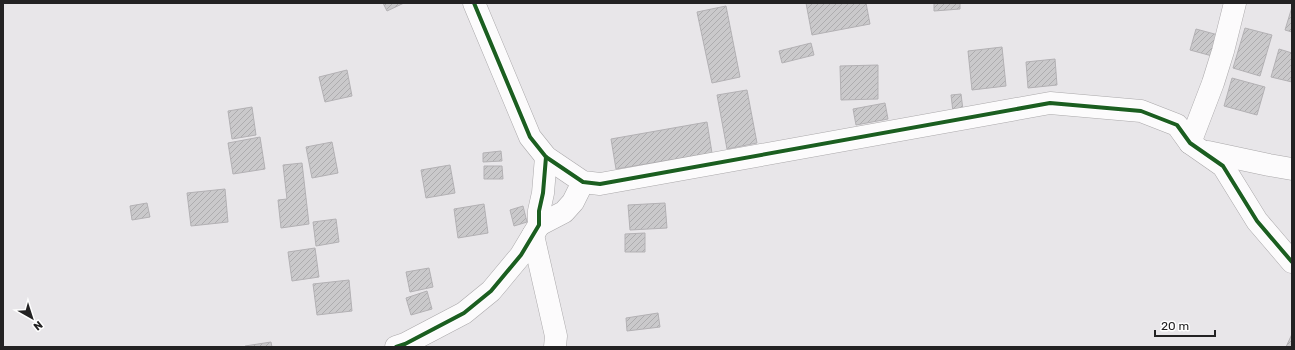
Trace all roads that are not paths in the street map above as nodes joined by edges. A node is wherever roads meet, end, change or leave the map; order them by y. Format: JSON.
{"nodes":[{"id":1,"x":474,"y":3,"type":"edge"},
{"id":2,"x":1235,"y":3,"type":"edge"},
{"id":3,"x":1196,"y":147,"type":"junction"},
{"id":4,"x":546,"y":157,"type":"junction"},
{"id":5,"x":1292,"y":169,"type":"edge"},
{"id":6,"x":583,"y":182,"type":"junction"},
{"id":7,"x":536,"y":230,"type":"junction"},
{"id":8,"x":1292,"y":262,"type":"edge"},
{"id":9,"x":396,"y":347,"type":"edge"},
{"id":10,"x":555,"y":347,"type":"edge"}],
"edges":[{"from":1,"to":4,"type":"street"},
{"from":2,"to":3,"type":"street"},
{"from":3,"to":5,"type":"street"},
{"from":3,"to":6,"type":"street"},
{"from":3,"to":8,"type":"street"},
{"from":4,"to":6,"type":"street"},
{"from":4,"to":7,"type":"street"},
{"from":6,"to":7,"type":"street"},
{"from":7,"to":9,"type":"street"},
{"from":7,"to":10,"type":"street"}]}
